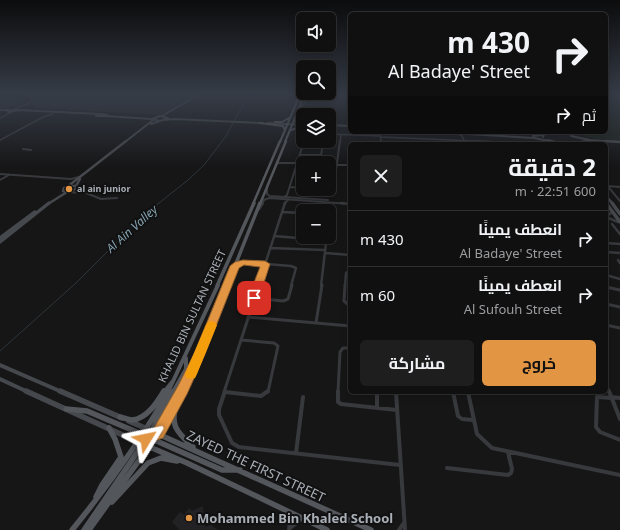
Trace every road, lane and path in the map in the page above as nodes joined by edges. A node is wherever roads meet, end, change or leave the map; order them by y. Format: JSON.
{"nodes":[{"id":1,"x":38,"y":119,"type":"edge"},
{"id":2,"x":137,"y":119,"type":"edge"},
{"id":3,"x":192,"y":119,"type":"edge"},
{"id":4,"x":287,"y":119,"type":"edge"},
{"id":5,"x":290,"y":119,"type":"edge"},
{"id":6,"x":292,"y":119,"type":"edge"},
{"id":7,"x":293,"y":119,"type":"edge"},
{"id":8,"x":152,"y":120,"type":"junction"},
{"id":9,"x":164,"y":120,"type":"joint"},
{"id":10,"x":160,"y":121,"type":"junction"},
{"id":11,"x":225,"y":121,"type":"junction"},
{"id":12,"x":249,"y":122,"type":"junction"},
{"id":13,"x":274,"y":122,"type":"junction"},
{"id":14,"x":260,"y":123,"type":"junction"},
{"id":15,"x":290,"y":124,"type":"junction"},
{"id":16,"x":296,"y":124,"type":"edge"},
{"id":17,"x":336,"y":126,"type":"edge"},
{"id":18,"x":296,"y":127,"type":"edge"},
{"id":19,"x":348,"y":127,"type":"edge"},
{"id":20,"x":284,"y":130,"type":"junction"},
{"id":21,"x":458,"y":134,"type":"edge"},
{"id":22,"x":466,"y":134,"type":"joint"},
{"id":23,"x":492,"y":134,"type":"edge"},
{"id":24,"x":538,"y":134,"type":"edge"},
{"id":25,"x":545,"y":134,"type":"edge"},
{"id":26,"x":566,"y":134,"type":"edge"},
{"id":27,"x":570,"y":134,"type":"edge"},
{"id":28,"x":336,"y":135,"type":"edge"},
{"id":29,"x":341,"y":135,"type":"junction"},
{"id":30,"x":462,"y":136,"type":"junction"},
{"id":31,"x":523,"y":136,"type":"junction"},
{"id":32,"x":570,"y":136,"type":"junction"},
{"id":33,"x":286,"y":137,"type":"junction"},
{"id":34,"x":380,"y":137,"type":"junction"},
{"id":35,"x":0,"y":140,"type":"edge"},
{"id":36,"x":464,"y":140,"type":"junction"},
{"id":37,"x":549,"y":141,"type":"joint"},
{"id":38,"x":597,"y":141,"type":"junction"},
{"id":39,"x":381,"y":142,"type":"edge"},
{"id":40,"x":502,"y":142,"type":"edge"},
{"id":41,"x":547,"y":142,"type":"edge"},
{"id":42,"x":575,"y":142,"type":"edge"},
{"id":43,"x":589,"y":142,"type":"edge"},
{"id":44,"x":620,"y":143,"type":"edge"},
{"id":45,"x":302,"y":148,"type":"edge"},
{"id":46,"x":322,"y":148,"type":"edge"},
{"id":47,"x":23,"y":149,"type":"dead end"},
{"id":48,"x":32,"y":150,"type":"dead end"},
{"id":49,"x":300,"y":155,"type":"joint"},
{"id":50,"x":279,"y":162,"type":"junction"},
{"id":51,"x":296,"y":163,"type":"edge"},
{"id":52,"x":336,"y":164,"type":"joint"},
{"id":53,"x":348,"y":165,"type":"edge"},
{"id":54,"x":296,"y":166,"type":"edge"},
{"id":55,"x":295,"y":170,"type":"joint"},
{"id":56,"x":266,"y":173,"type":"junction"},
{"id":57,"x":0,"y":174,"type":"edge"},
{"id":58,"x":9,"y":175,"type":"junction"},
{"id":59,"x":80,"y":177,"type":"junction"},
{"id":60,"x":71,"y":179,"type":"junction"},
{"id":61,"x":0,"y":180,"type":"edge"},
{"id":62,"x":74,"y":181,"type":"junction"},
{"id":63,"x":268,"y":185,"type":"junction"},
{"id":64,"x":608,"y":186,"type":"edge"},
{"id":65,"x":67,"y":187,"type":"junction"},
{"id":66,"x":290,"y":187,"type":"junction"},
{"id":67,"x":296,"y":187,"type":"edge"},
{"id":68,"x":608,"y":187,"type":"edge"},
{"id":69,"x":620,"y":187,"type":"edge"},
{"id":70,"x":76,"y":188,"type":"junction"},
{"id":71,"x":63,"y":191,"type":"junction"},
{"id":72,"x":68,"y":192,"type":"junction"},
{"id":73,"x":84,"y":193,"type":"junction"},
{"id":74,"x":117,"y":198,"type":"dead end"},
{"id":75,"x":286,"y":198,"type":"junction"},
{"id":76,"x":608,"y":199,"type":"edge"},
{"id":77,"x":107,"y":200,"type":"junction"},
{"id":78,"x":620,"y":201,"type":"edge"},
{"id":79,"x":112,"y":202,"type":"dead end"},
{"id":80,"x":348,"y":203,"type":"edge"},
{"id":81,"x":608,"y":206,"type":"edge"},
{"id":82,"x":259,"y":209,"type":"junction"},
{"id":83,"x":612,"y":211,"type":"junction"},
{"id":84,"x":250,"y":212,"type":"junction"},
{"id":85,"x":282,"y":212,"type":"junction"},
{"id":86,"x":296,"y":213,"type":"edge"},
{"id":87,"x":620,"y":214,"type":"edge"},
{"id":88,"x":608,"y":215,"type":"edge"},
{"id":89,"x":608,"y":217,"type":"edge"},
{"id":90,"x":620,"y":222,"type":"edge"},
{"id":91,"x":612,"y":224,"type":"dead end"},
{"id":92,"x":252,"y":225,"type":"junction"},
{"id":93,"x":620,"y":234,"type":"edge"},
{"id":94,"x":274,"y":236,"type":"junction"},
{"id":95,"x":0,"y":238,"type":"edge"},
{"id":96,"x":296,"y":238,"type":"edge"},
{"id":97,"x":0,"y":242,"type":"edge"},
{"id":98,"x":608,"y":243,"type":"edge"},
{"id":99,"x":326,"y":244,"type":"edge"},
{"id":100,"x":620,"y":244,"type":"edge"},
{"id":101,"x":270,"y":248,"type":"junction"},
{"id":102,"x":325,"y":252,"type":"junction"},
{"id":103,"x":608,"y":252,"type":"edge"},
{"id":104,"x":620,"y":253,"type":"edge"},
{"id":105,"x":348,"y":255,"type":"edge"},
{"id":106,"x":238,"y":258,"type":"junction"},
{"id":107,"x":243,"y":262,"type":"junction"},
{"id":108,"x":265,"y":264,"type":"junction"},
{"id":109,"x":235,"y":266,"type":"junction"},
{"id":110,"x":348,"y":272,"type":"edge"},
{"id":111,"x":608,"y":276,"type":"edge"},
{"id":112,"x":620,"y":278,"type":"edge"},
{"id":113,"x":608,"y":287,"type":"edge"},
{"id":114,"x":620,"y":290,"type":"edge"},
{"id":115,"x":254,"y":298,"type":"junction"},
{"id":116,"x":608,"y":304,"type":"edge"},
{"id":117,"x":348,"y":305,"type":"edge"},
{"id":118,"x":620,"y":307,"type":"edge"},
{"id":119,"x":248,"y":317,"type":"junction"},
{"id":120,"x":316,"y":323,"type":"junction"},
{"id":121,"x":608,"y":325,"type":"edge"},
{"id":122,"x":348,"y":326,"type":"edge"},
{"id":123,"x":620,"y":328,"type":"edge"},
{"id":124,"x":241,"y":340,"type":"junction"},
{"id":125,"x":348,"y":348,"type":"edge"},
{"id":126,"x":186,"y":357,"type":"junction"},
{"id":127,"x":0,"y":365,"type":"edge"},
{"id":128,"x":0,"y":379,"type":"edge"},
{"id":129,"x":175,"y":380,"type":"junction"},
{"id":130,"x":608,"y":388,"type":"edge"},
{"id":131,"x":183,"y":390,"type":"junction"},
{"id":132,"x":225,"y":392,"type":"junction"},
{"id":133,"x":377,"y":394,"type":"edge"},
{"id":134,"x":396,"y":394,"type":"edge"},
{"id":135,"x":453,"y":394,"type":"edge"},
{"id":136,"x":468,"y":394,"type":"edge"},
{"id":137,"x":303,"y":397,"type":"dead end"},
{"id":138,"x":612,"y":398,"type":"junction"},
{"id":139,"x":620,"y":398,"type":"edge"},
{"id":140,"x":377,"y":407,"type":"junction"},
{"id":141,"x":66,"y":409,"type":"junction"},
{"id":142,"x":397,"y":410,"type":"junction"},
{"id":143,"x":120,"y":417,"type":"junction"},
{"id":144,"x":620,"y":419,"type":"edge"},
{"id":145,"x":473,"y":420,"type":"junction"},
{"id":146,"x":108,"y":428,"type":"junction"},
{"id":147,"x":148,"y":438,"type":"junction"},
{"id":148,"x":620,"y":440,"type":"edge"},
{"id":149,"x":195,"y":450,"type":"junction"},
{"id":150,"x":508,"y":452,"type":"junction"},
{"id":151,"x":296,"y":453,"type":"junction"},
{"id":152,"x":187,"y":463,"type":"junction"},
{"id":153,"x":400,"y":465,"type":"junction"},
{"id":154,"x":447,"y":468,"type":"dead end"},
{"id":155,"x":240,"y":470,"type":"junction"},
{"id":156,"x":620,"y":475,"type":"edge"},
{"id":157,"x":95,"y":502,"type":"junction"},
{"id":158,"x":107,"y":507,"type":"junction"},
{"id":159,"x":286,"y":511,"type":"junction"},
{"id":160,"x":303,"y":519,"type":"junction"},
{"id":161,"x":404,"y":524,"type":"junction"},
{"id":162,"x":72,"y":530,"type":"edge"},
{"id":163,"x":84,"y":530,"type":"edge"},
{"id":164,"x":89,"y":530,"type":"edge"},
{"id":165,"x":289,"y":530,"type":"edge"},
{"id":166,"x":327,"y":530,"type":"edge"},
{"id":167,"x":371,"y":530,"type":"edge"},
{"id":168,"x":399,"y":530,"type":"edge"},
{"id":169,"x":405,"y":530,"type":"edge"}],
"edges":[{"from":1,"to":35,"type":"street"},
{"from":2,"to":8,"type":"main road"},
{"from":3,"to":11,"type":"main road"},
{"from":4,"to":13,"type":"main road"},
{"from":5,"to":15,"type":"main road","name":"KHALID BIN SULTAN STREET"},
{"from":6,"to":15,"type":"main road"},
{"from":7,"to":15,"type":"main road","name":"KHALID BIN SULTAN STREET"},
{"from":8,"to":10,"type":"main road"},
{"from":8,"to":59,"type":"main road"},
{"from":9,"to":10,"type":"main road"},
{"from":9,"to":11,"type":"main road"},
{"from":10,"to":70,"type":"main road"},
{"from":11,"to":12,"type":"main road"},
{"from":12,"to":13,"type":"main road"},
{"from":12,"to":14,"type":"main road"},
{"from":13,"to":15,"type":"main road"},
{"from":14,"to":15,"type":"main road"},
{"from":14,"to":20,"type":"main road"},
{"from":15,"to":16,"type":"main road"},
{"from":15,"to":20,"type":"main road","name":"KHALID BIN SULTAN STREET"},
{"from":15,"to":33,"type":"main road","name":"KHALID BIN SULTAN STREET"},
{"from":17,"to":19,"type":"main road"},
{"from":18,"to":33,"type":"main road"},
{"from":20,"to":56,"type":"main road","name":"KHALID BIN SULTAN STREET"},
{"from":21,"to":30,"type":"street"},
{"from":22,"to":30,"type":"street"},
{"from":22,"to":31,"type":"main road"},
{"from":23,"to":31,"type":"main road"},
{"from":24,"to":31,"type":"main road"},
{"from":25,"to":37,"type":"main road"},
{"from":26,"to":32,"type":"main road"},
{"from":27,"to":38,"type":"main road"},
{"from":28,"to":29,"type":"street"},
{"from":29,"to":34,"type":"street"},
{"from":29,"to":52,"type":"street"},
{"from":30,"to":36,"type":"street"},
{"from":31,"to":37,"type":"main road"},
{"from":31,"to":41,"type":"main road"},
{"from":32,"to":38,"type":"main road"},
{"from":32,"to":42,"type":"main road"},
{"from":33,"to":50,"type":"main road","name":"KHALID BIN SULTAN STREET"},
{"from":34,"to":36,"type":"street"},
{"from":34,"to":39,"type":"street"},
{"from":36,"to":40,"type":"street"},
{"from":38,"to":43,"type":"main road"},
{"from":38,"to":44,"type":"main road"},
{"from":45,"to":49,"type":"street"},
{"from":46,"to":49,"type":"street"},
{"from":47,"to":48,"type":"street"},
{"from":50,"to":51,"type":"street"},
{"from":50,"to":63,"type":"main road","name":"KHALID BIN SULTAN STREET"},
{"from":52,"to":53,"type":"street"},
{"from":54,"to":55,"type":"street"},
{"from":55,"to":66,"type":"street"},
{"from":56,"to":63,"type":"main road"},
{"from":56,"to":84,"type":"main road","name":"KHALID BIN SULTAN STREET"},
{"from":57,"to":58,"type":"street"},
{"from":58,"to":60,"type":"street"},
{"from":58,"to":61,"type":"street"},
{"from":59,"to":60,"type":"street"},
{"from":59,"to":62,"type":"main road"},
{"from":60,"to":62,"type":"street"},
{"from":62,"to":65,"type":"main road"},
{"from":63,"to":75,"type":"street"},
{"from":63,"to":82,"type":"main road","name":"KHALID BIN SULTAN STREET"},
{"from":64,"to":69,"type":"street"},
{"from":65,"to":70,"type":"main road"},
{"from":65,"to":71,"type":"main road"},
{"from":66,"to":67,"type":"street"},
{"from":66,"to":75,"type":"street"},
{"from":68,"to":78,"type":"street"},
{"from":70,"to":72,"type":"main road"},
{"from":70,"to":73,"type":"street"},
{"from":71,"to":72,"type":"main road"},
{"from":71,"to":95,"type":"main road"},
{"from":72,"to":73,"type":"street"},
{"from":72,"to":97,"type":"main road"},
{"from":73,"to":77,"type":"street"},
{"from":74,"to":77,"type":"street"},
{"from":75,"to":80,"type":"street"},
{"from":75,"to":82,"type":"street"},
{"from":75,"to":85,"type":"street"},
{"from":76,"to":87,"type":"main road"},
{"from":77,"to":79,"type":"street"},
{"from":81,"to":83,"type":"main road"},
{"from":82,"to":92,"type":"main road","name":"KHALID BIN SULTAN STREET"},
{"from":83,"to":88,"type":"street"},
{"from":83,"to":90,"type":"main road"},
{"from":84,"to":92,"type":"main road"},
{"from":84,"to":126,"type":"main road","name":"KHALID BIN SULTAN STREET"},
{"from":85,"to":86,"type":"street"},
{"from":85,"to":94,"type":"street"},
{"from":89,"to":90,"type":"street"},
{"from":91,"to":93,"type":"street"},
{"from":92,"to":106,"type":"main road","name":"KHALID BIN SULTAN STREET"},
{"from":94,"to":96,"type":"street"},
{"from":94,"to":101,"type":"street"},
{"from":98,"to":100,"type":"street"},
{"from":99,"to":102,"type":"street"},
{"from":101,"to":102,"type":"street"},
{"from":101,"to":108,"type":"street"},
{"from":102,"to":105,"type":"street"},
{"from":102,"to":120,"type":"street"},
{"from":103,"to":104,"type":"street"},
{"from":106,"to":107,"type":"street"},
{"from":106,"to":109,"type":"main road","name":"KHALID BIN SULTAN STREET"},
{"from":107,"to":108,"type":"street"},
{"from":107,"to":109,"type":"street"},
{"from":108,"to":115,"type":"street"},
{"from":108,"to":115,"type":"street"},
{"from":109,"to":131,"type":"main road","name":"KHALID BIN SULTAN STREET"},
{"from":110,"to":117,"type":"street"},
{"from":111,"to":112,"type":"street"},
{"from":113,"to":114,"type":"street"},
{"from":115,"to":119,"type":"street"},
{"from":116,"to":118,"type":"street"},
{"from":119,"to":120,"type":"street"},
{"from":119,"to":124,"type":"street"},
{"from":120,"to":122,"type":"street"},
{"from":121,"to":123,"type":"street"},
{"from":124,"to":132,"type":"street"},
{"from":124,"to":132,"type":"street"},
{"from":125,"to":140,"type":"street"},
{"from":126,"to":129,"type":"main road","name":"KHALID BIN SULTAN STREET"},
{"from":126,"to":147,"type":"main road"},
{"from":127,"to":143,"type":"main road","name":"ZAYED THE FIRST STREET"},
{"from":128,"to":141,"type":"main road","name":"ZAYED THE FIRST STREET"},
{"from":129,"to":143,"type":"main road"},
{"from":129,"to":147,"type":"main road","name":"KHALID BIN SULTAN STREET"},
{"from":130,"to":138,"type":"street"},
{"from":131,"to":147,"type":"main road","name":"KHALID BIN SULTAN STREET"},
{"from":131,"to":149,"type":"main road"},
{"from":132,"to":151,"type":"street"},
{"from":133,"to":140,"type":"street"},
{"from":134,"to":142,"type":"street"},
{"from":135,"to":145,"type":"street"},
{"from":136,"to":145,"type":"street"},
{"from":137,"to":151,"type":"street"},
{"from":138,"to":139,"type":"street"},
{"from":138,"to":144,"type":"street"},
{"from":138,"to":148,"type":"street"},
{"from":140,"to":142,"type":"street"},
{"from":141,"to":146,"type":"main road","name":"ZAYED THE FIRST STREET"},
{"from":141,"to":147,"type":"main road"},
{"from":142,"to":153,"type":"street"},
{"from":143,"to":147,"type":"main road","name":"ZAYED THE FIRST STREET"},
{"from":145,"to":150,"type":"street"},
{"from":146,"to":147,"type":"main road","name":"ZAYED THE FIRST STREET"},
{"from":146,"to":157,"type":"main road"},
{"from":147,"to":149,"type":"main road","name":"ZAYED THE FIRST STREET"},
{"from":147,"to":152,"type":"main road","name":"ZAYED THE FIRST STREET"},
{"from":147,"to":155,"type":"main road"},
{"from":147,"to":157,"type":"main road","name":"KHALID BIN SULTAN STREET"},
{"from":147,"to":158,"type":"main road","name":"KHALID BIN SULTAN STREET"},
{"from":147,"to":163,"type":"main road"},
{"from":149,"to":155,"type":"main road","name":"ZAYED THE FIRST STREET"},
{"from":150,"to":154,"type":"street"},
{"from":150,"to":156,"type":"street"},
{"from":151,"to":153,"type":"street"},
{"from":152,"to":158,"type":"main road"},
{"from":152,"to":159,"type":"main road","name":"ZAYED THE FIRST STREET"},
{"from":153,"to":161,"type":"street"},
{"from":155,"to":167,"type":"main road","name":"ZAYED THE FIRST STREET"},
{"from":157,"to":162,"type":"main road","name":"KHALID BIN SULTAN STREET"},
{"from":158,"to":164,"type":"main road","name":"KHALID BIN SULTAN STREET"},
{"from":159,"to":160,"type":"main road","name":"ZAYED THE FIRST STREET"},
{"from":159,"to":165,"type":"street"},
{"from":160,"to":165,"type":"street"},
{"from":160,"to":166,"type":"main road","name":"ZAYED THE FIRST STREET"},
{"from":161,"to":168,"type":"street"},
{"from":161,"to":169,"type":"street"}]}
